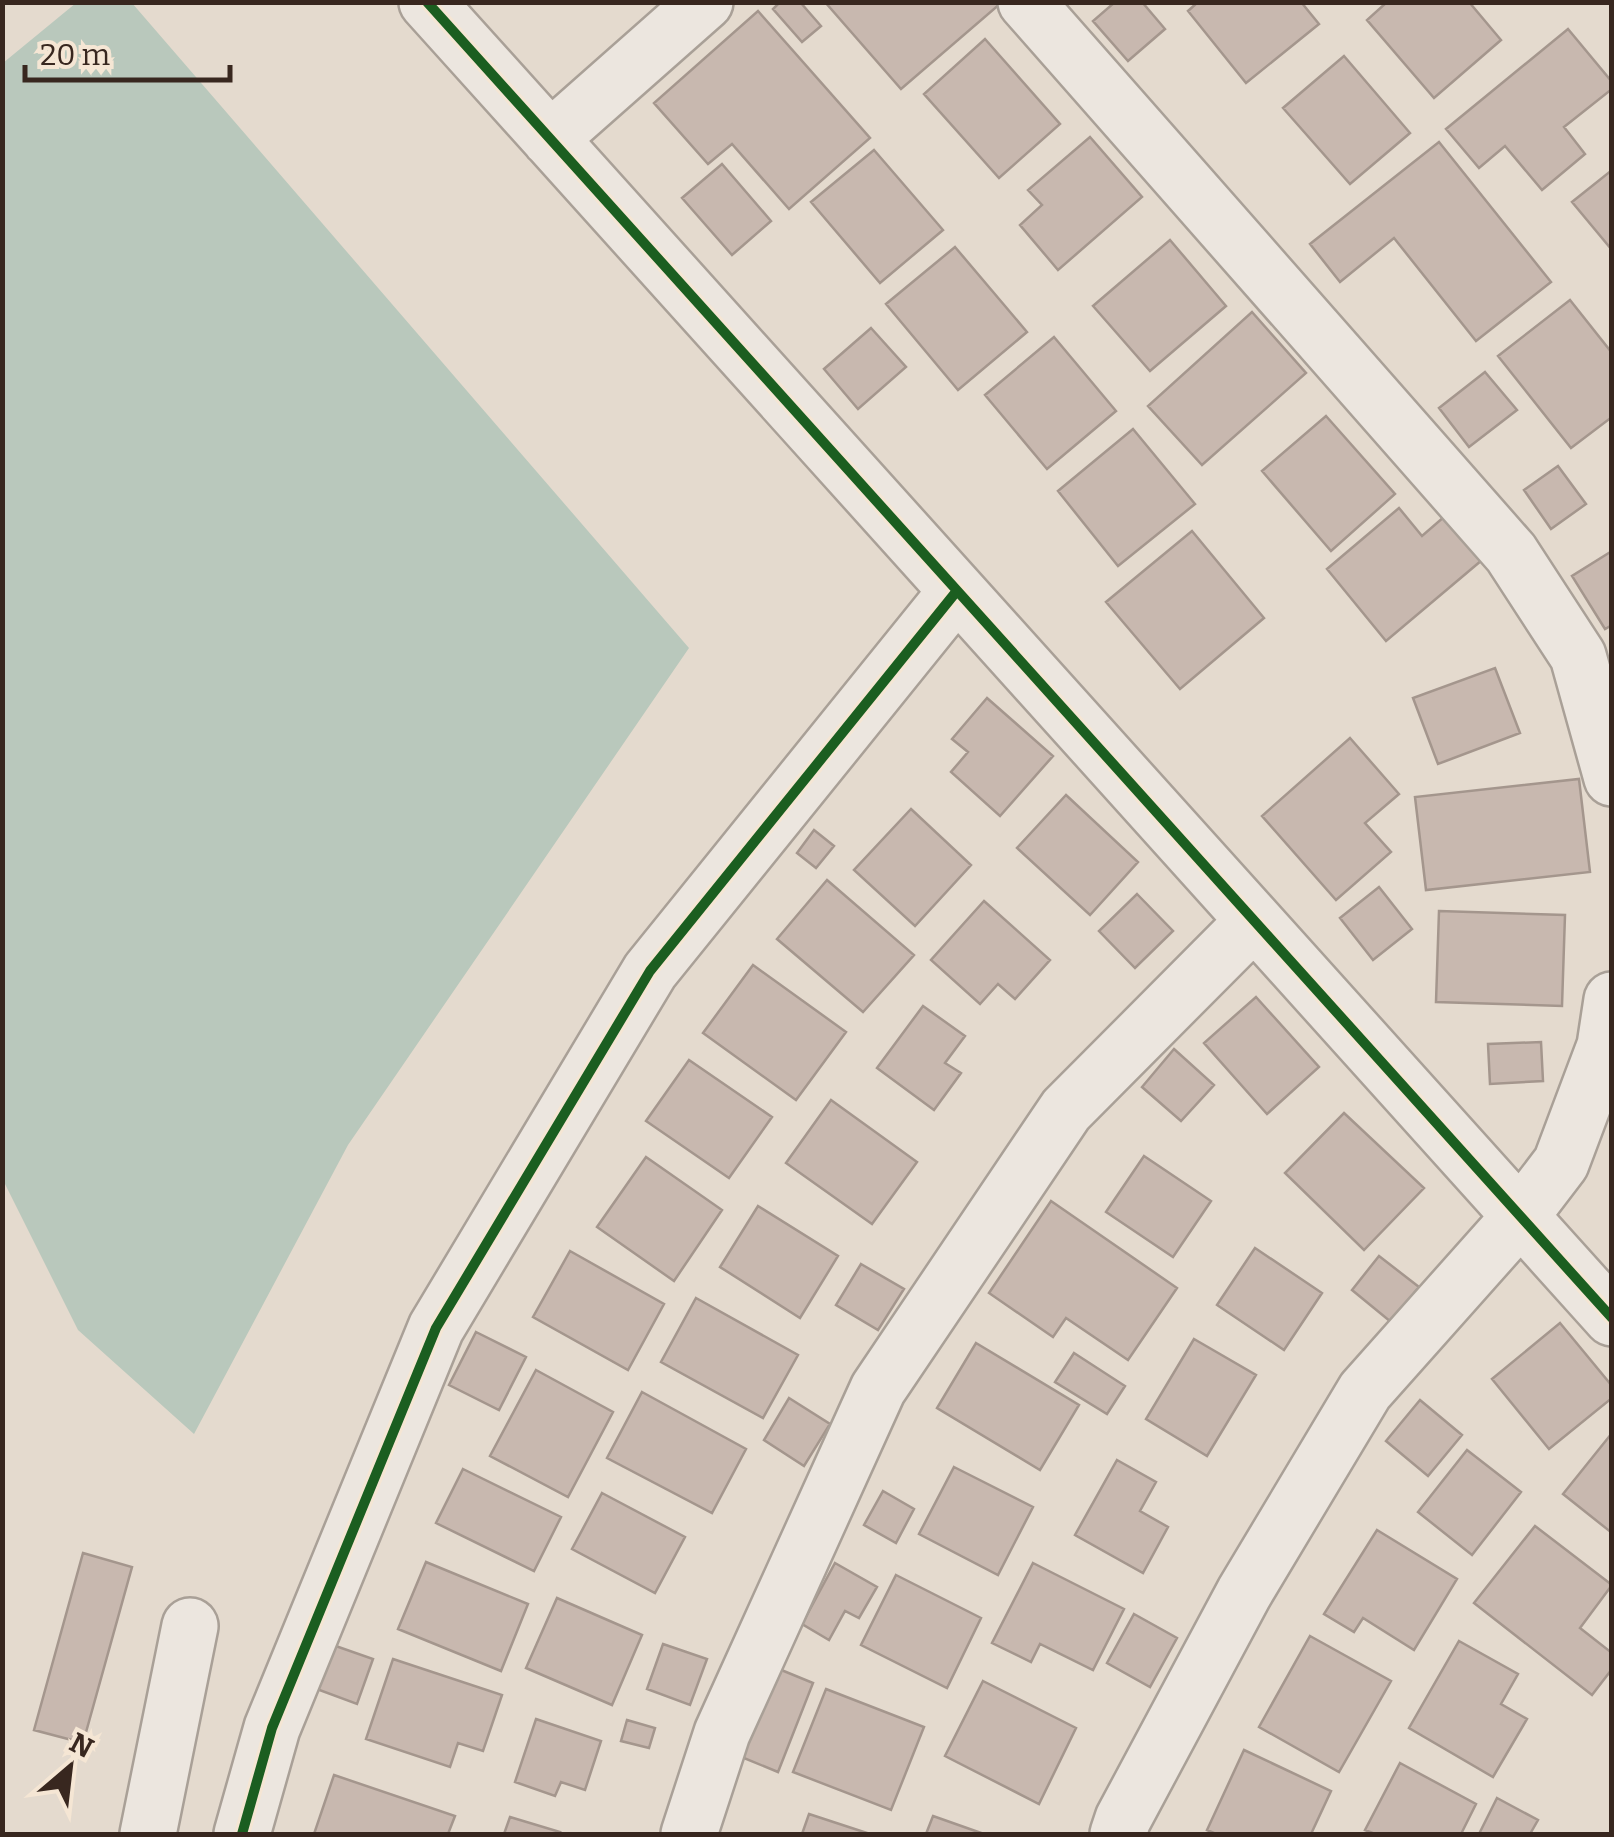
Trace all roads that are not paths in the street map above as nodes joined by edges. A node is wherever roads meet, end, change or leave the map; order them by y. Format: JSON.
{"nodes":[{"id":1,"x":426,"y":2,"type":"edge"},
{"id":2,"x":705,"y":2,"type":"edge"},
{"id":3,"x":1026,"y":2,"type":"edge"},
{"id":4,"x":550,"y":139,"type":"junction"},
{"id":5,"x":956,"y":592,"type":"junction"},
{"id":6,"x":1612,"y":778,"type":"edge"},
{"id":7,"x":1253,"y":922,"type":"junction"},
{"id":8,"x":1612,"y":1000,"type":"edge"},
{"id":9,"x":1519,"y":1218,"type":"junction"},
{"id":10,"x":1612,"y":1318,"type":"edge"},
{"id":11,"x":190,"y":1626,"type":"dead end"},
{"id":12,"x":148,"y":1834,"type":"edge"},
{"id":13,"x":242,"y":1834,"type":"edge"},
{"id":14,"x":689,"y":1834,"type":"edge"},
{"id":15,"x":1118,"y":1834,"type":"edge"}],
"edges":[{"from":1,"to":4,"type":"street"},
{"from":2,"to":4,"type":"street"},
{"from":3,"to":6,"type":"street"},
{"from":4,"to":5,"type":"street"},
{"from":5,"to":7,"type":"street"},
{"from":5,"to":13,"type":"street"},
{"from":7,"to":9,"type":"street"},
{"from":7,"to":14,"type":"street"},
{"from":8,"to":9,"type":"street"},
{"from":9,"to":10,"type":"street"},
{"from":9,"to":15,"type":"street"},
{"from":11,"to":12,"type":"street"}]}
